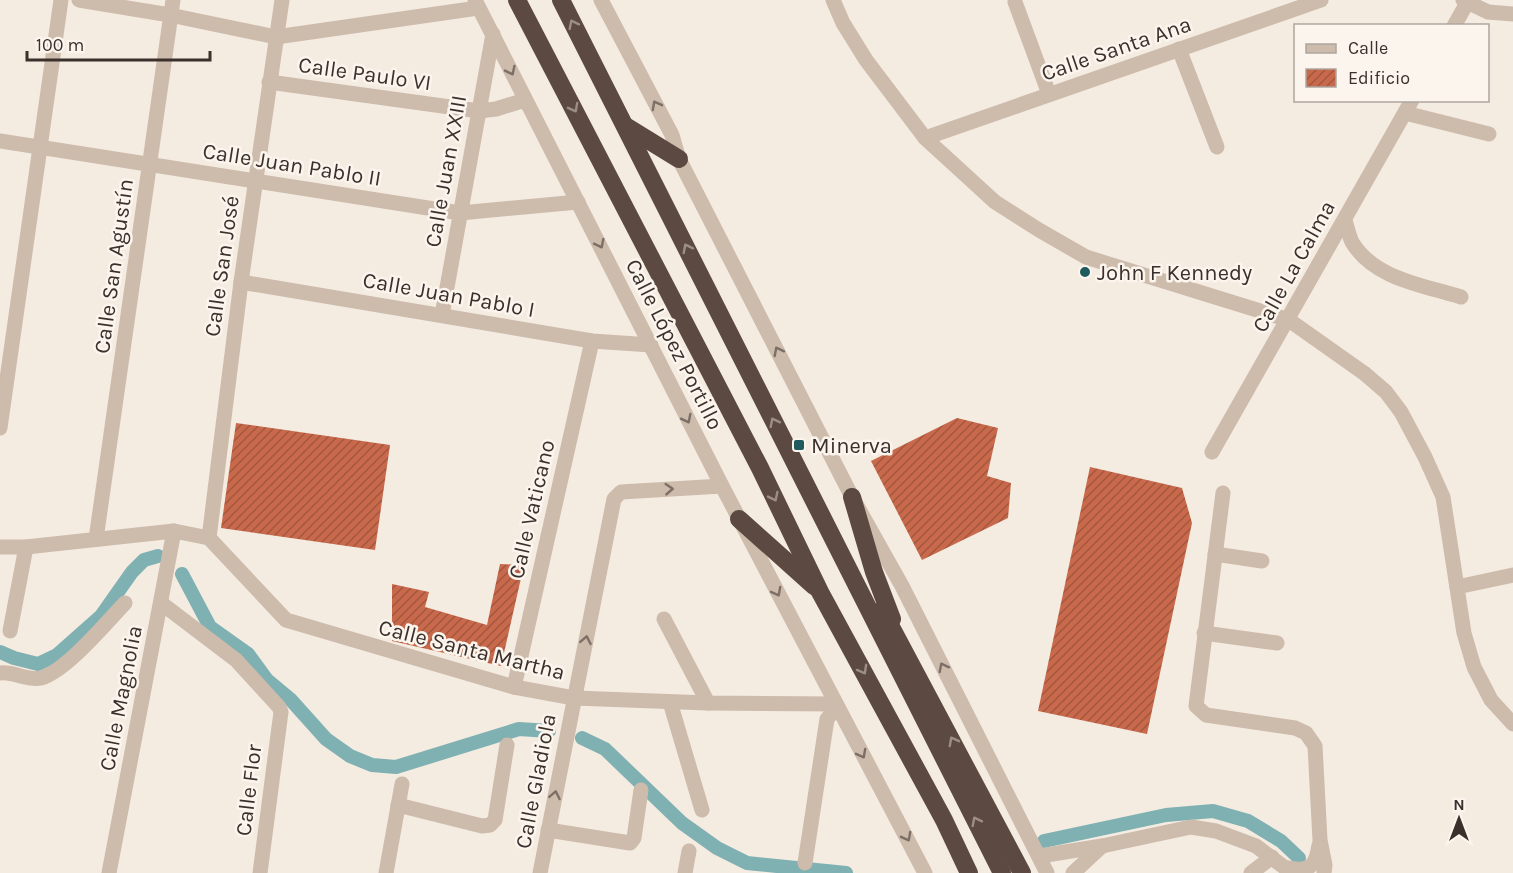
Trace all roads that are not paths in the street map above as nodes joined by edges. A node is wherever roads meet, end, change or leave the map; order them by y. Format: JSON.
{"nodes":[{"id":1,"x":61,"y":0,"type":"edge"},
{"id":2,"x":79,"y":0,"type":"edge"},
{"id":3,"x":282,"y":0,"type":"edge"},
{"id":4,"x":517,"y":0,"type":"edge"},
{"id":5,"x":561,"y":0,"type":"edge"},
{"id":6,"x":601,"y":0,"type":"edge"},
{"id":7,"x":833,"y":0,"type":"edge"},
{"id":8,"x":1321,"y":0,"type":"edge"},
{"id":9,"x":1015,"y":2,"type":"dead end"},
{"id":10,"x":1465,"y":2,"type":"edge"},
{"id":11,"x":477,"y":4,"type":"edge"},
{"id":12,"x":171,"y":8,"type":"edge"},
{"id":13,"x":1513,"y":14,"type":"edge"},
{"id":14,"x":1455,"y":24,"type":"edge"},
{"id":15,"x":493,"y":34,"type":"junction"},
{"id":16,"x":276,"y":37,"type":"junction"},
{"id":17,"x":1179,"y":49,"type":"junction"},
{"id":18,"x":269,"y":82,"type":"junction"},
{"id":19,"x":1049,"y":94,"type":"junction"},
{"id":20,"x":525,"y":100,"type":"junction"},
{"id":21,"x":1408,"y":107,"type":"edge"},
{"id":22,"x":479,"y":111,"type":"junction"},
{"id":23,"x":626,"y":126,"type":"junction"},
{"id":24,"x":1489,"y":134,"type":"dead end"},
{"id":25,"x":925,"y":138,"type":"junction"},
{"id":26,"x":0,"y":141,"type":"edge"},
{"id":27,"x":40,"y":147,"type":"junction"},
{"id":28,"x":1217,"y":147,"type":"dead end"},
{"id":29,"x":679,"y":159,"type":"junction"},
{"id":30,"x":150,"y":164,"type":"junction"},
{"id":31,"x":255,"y":181,"type":"junction"},
{"id":32,"x":578,"y":202,"type":"junction"},
{"id":33,"x":460,"y":213,"type":"junction"},
{"id":34,"x":1345,"y":220,"type":"junction"},
{"id":35,"x":241,"y":282,"type":"junction"},
{"id":36,"x":1461,"y":297,"type":"dead end"},
{"id":37,"x":442,"y":315,"type":"junction"},
{"id":38,"x":1289,"y":320,"type":"junction"},
{"id":39,"x":592,"y":341,"type":"junction"},
{"id":40,"x":651,"y":345,"type":"junction"},
{"id":41,"x":0,"y":428,"type":"edge"},
{"id":42,"x":1212,"y":452,"type":"dead end"},
{"id":43,"x":800,"y":473,"type":"junction"},
{"id":44,"x":722,"y":486,"type":"junction"},
{"id":45,"x":1223,"y":493,"type":"dead end"},
{"id":46,"x":852,"y":497,"type":"junction"},
{"id":47,"x":739,"y":519,"type":"junction"},
{"id":48,"x":174,"y":531,"type":"junction"},
{"id":49,"x":209,"y":538,"type":"junction"},
{"id":50,"x":96,"y":539,"type":"junction"},
{"id":51,"x":0,"y":547,"type":"edge"},
{"id":52,"x":26,"y":547,"type":"junction"},
{"id":53,"x":1215,"y":554,"type":"junction"},
{"id":54,"x":1262,"y":561,"type":"dead end"},
{"id":55,"x":1513,"y":575,"type":"edge"},
{"id":56,"x":1457,"y":587,"type":"junction"},
{"id":57,"x":820,"y":592,"type":"junction"},
{"id":58,"x":125,"y":603,"type":"dead end"},
{"id":59,"x":161,"y":603,"type":"junction"},
{"id":60,"x":664,"y":619,"type":"dead end"},
{"id":61,"x":9,"y":631,"type":"dead end"},
{"id":62,"x":1204,"y":633,"type":"junction"},
{"id":63,"x":900,"y":641,"type":"junction"},
{"id":64,"x":1276,"y":642,"type":"dead end"},
{"id":65,"x":0,"y":673,"type":"edge"},
{"id":66,"x":514,"y":687,"type":"junction"},
{"id":67,"x":574,"y":698,"type":"junction"},
{"id":68,"x":670,"y":702,"type":"junction"},
{"id":69,"x":708,"y":703,"type":"junction"},
{"id":70,"x":837,"y":705,"type":"junction"},
{"id":71,"x":1513,"y":724,"type":"edge"},
{"id":72,"x":507,"y":745,"type":"dead end"},
{"id":73,"x":402,"y":784,"type":"dead end"},
{"id":74,"x":642,"y":790,"type":"dead end"},
{"id":75,"x":398,"y":805,"type":"junction"},
{"id":76,"x":702,"y":810,"type":"dead end"},
{"id":77,"x":548,"y":830,"type":"junction"},
{"id":78,"x":1320,"y":840,"type":"junction"},
{"id":79,"x":1102,"y":846,"type":"junction"},
{"id":80,"x":689,"y":851,"type":"dead end"},
{"id":81,"x":1040,"y":856,"type":"junction"},
{"id":82,"x":1272,"y":857,"type":"junction"},
{"id":83,"x":806,"y":863,"type":"dead end"},
{"id":84,"x":1290,"y":871,"type":"edge"},
{"id":85,"x":109,"y":873,"type":"edge"},
{"id":86,"x":260,"y":873,"type":"edge"},
{"id":87,"x":386,"y":873,"type":"edge"},
{"id":88,"x":540,"y":873,"type":"edge"},
{"id":89,"x":685,"y":873,"type":"edge"},
{"id":90,"x":925,"y":873,"type":"edge"},
{"id":91,"x":969,"y":873,"type":"edge"},
{"id":92,"x":1002,"y":873,"type":"edge"},
{"id":93,"x":1022,"y":873,"type":"edge"},
{"id":94,"x":1047,"y":873,"type":"edge"},
{"id":95,"x":1072,"y":873,"type":"edge"},
{"id":96,"x":1251,"y":873,"type":"edge"},
{"id":97,"x":1324,"y":873,"type":"edge"}],
"edges":[{"from":1,"to":27,"type":"street"},
{"from":2,"to":12,"type":"street"},
{"from":3,"to":16,"type":"street","name":"Calle San José"},
{"from":4,"to":57,"type":"highway","one_way":true},
{"from":23,"to":5,"type":"highway","one_way":true},
{"from":29,"to":6,"type":"street","one_way":true},
{"from":7,"to":25,"type":"street"},
{"from":8,"to":17,"type":"street","name":"Calle Santa Ana"},
{"from":9,"to":19,"type":"street"},
{"from":10,"to":13,"type":"street"},
{"from":10,"to":14,"type":"street"},
{"from":11,"to":15,"type":"street","name":"Calle López Portillo"},
{"from":11,"to":16,"type":"street"},
{"from":12,"to":16,"type":"street"},
{"from":12,"to":30,"type":"street","name":"Calle San Agustín"},
{"from":15,"to":20,"type":"street","name":"Calle López Portillo","one_way":true},
{"from":15,"to":22,"type":"street","name":"Calle Juan XXIII"},
{"from":16,"to":18,"type":"street","name":"Calle San José"},
{"from":17,"to":19,"type":"street","name":"Calle Santa Ana"},
{"from":17,"to":28,"type":"street"},
{"from":18,"to":22,"type":"street","name":"Calle Paulo VI"},
{"from":18,"to":31,"type":"street","name":"Calle San José"},
{"from":19,"to":25,"type":"street","name":"Calle Santa Ana"},
{"from":20,"to":22,"type":"street","name":"Calle Paulo VI"},
{"from":20,"to":32,"type":"street","name":"Calle López Portillo"},
{"from":21,"to":24,"type":"street"},
{"from":21,"to":34,"type":"street","name":"Calle La Calma"},
{"from":22,"to":33,"type":"street","name":"Calle Juan XXIII"},
{"from":23,"to":29,"type":"highway"},
{"from":43,"to":23,"type":"highway","one_way":true},
{"from":25,"to":38,"type":"street"},
{"from":26,"to":27,"type":"street","name":"Calle Juan Pablo II"},
{"from":27,"to":30,"type":"street","name":"Calle Juan Pablo II"},
{"from":27,"to":41,"type":"street"},
{"from":46,"to":29,"type":"street","one_way":true},
{"from":30,"to":31,"type":"street","name":"Calle Juan Pablo II"},
{"from":30,"to":50,"type":"street","name":"Calle San Agustín"},
{"from":31,"to":33,"type":"street","name":"Calle Juan Pablo II"},
{"from":31,"to":35,"type":"street","name":"Calle San José"},
{"from":32,"to":33,"type":"street","name":"Calle Juan Pablo II"},
{"from":32,"to":40,"type":"street","name":"Calle López Portillo","one_way":true},
{"from":33,"to":37,"type":"street","name":"Calle Juan XXIII"},
{"from":34,"to":36,"type":"street"},
{"from":34,"to":38,"type":"street","name":"Calle La Calma"},
{"from":35,"to":37,"type":"street","name":"Calle Juan Pablo I"},
{"from":35,"to":49,"type":"street","name":"Calle San José"},
{"from":37,"to":39,"type":"street","name":"Calle Juan Pablo I"},
{"from":38,"to":42,"type":"street","name":"Calle La Calma"},
{"from":38,"to":56,"type":"street"},
{"from":39,"to":40,"type":"street","name":"Calle Juan Pablo I"},
{"from":39,"to":66,"type":"street","name":"Calle Vaticano"},
{"from":40,"to":44,"type":"street","name":"Calle López Portillo","one_way":true},
{"from":43,"to":63,"type":"highway"},
{"from":92,"to":43,"type":"highway","one_way":true},
{"from":44,"to":47,"type":"street","name":"Calle López Portillo"},
{"from":67,"to":44,"type":"street","name":"Calle Gladiola","one_way":true},
{"from":45,"to":53,"type":"street"},
{"from":46,"to":63,"type":"highway"},
{"from":81,"to":46,"type":"street","one_way":true},
{"from":47,"to":57,"type":"highway"},
{"from":47,"to":70,"type":"street","name":"Calle López Portillo","one_way":true},
{"from":48,"to":49,"type":"street"},
{"from":48,"to":50,"type":"street"},
{"from":48,"to":59,"type":"street","name":"Calle Magnolia"},
{"from":49,"to":66,"type":"street","name":"Calle Santa Martha"},
{"from":50,"to":52,"type":"street"},
{"from":51,"to":52,"type":"street"},
{"from":52,"to":61,"type":"street"},
{"from":53,"to":54,"type":"street"},
{"from":53,"to":62,"type":"street"},
{"from":55,"to":56,"type":"street"},
{"from":56,"to":71,"type":"street"},
{"from":57,"to":91,"type":"highway","one_way":true},
{"from":58,"to":65,"type":"street"},
{"from":59,"to":85,"type":"street","name":"Calle Magnolia"},
{"from":59,"to":86,"type":"street","name":"Calle Flor"},
{"from":60,"to":69,"type":"street"},
{"from":62,"to":64,"type":"street"},
{"from":62,"to":78,"type":"street"},
{"from":93,"to":63,"type":"highway","one_way":true},
{"from":66,"to":67,"type":"street","name":"Calle Santa Martha"},
{"from":67,"to":68,"type":"street","name":"Calle Santa Martha"},
{"from":77,"to":67,"type":"street","name":"Calle Gladiola","one_way":true},
{"from":68,"to":69,"type":"street","name":"Calle Santa Martha"},
{"from":68,"to":76,"type":"street"},
{"from":69,"to":70,"type":"street","name":"Calle Santa Martha"},
{"from":70,"to":83,"type":"street"},
{"from":70,"to":90,"type":"street","name":"Calle López Portillo","one_way":true},
{"from":72,"to":75,"type":"street"},
{"from":73,"to":75,"type":"street"},
{"from":74,"to":77,"type":"street"},
{"from":75,"to":87,"type":"street"},
{"from":77,"to":88,"type":"street","name":"Calle Gladiola"},
{"from":78,"to":84,"type":"street"},
{"from":78,"to":97,"type":"street"},
{"from":79,"to":81,"type":"street"},
{"from":79,"to":82,"type":"street"},
{"from":79,"to":95,"type":"street"},
{"from":80,"to":89,"type":"street"},
{"from":81,"to":94,"type":"street"},
{"from":82,"to":84,"type":"street"},
{"from":82,"to":96,"type":"street"}]}
